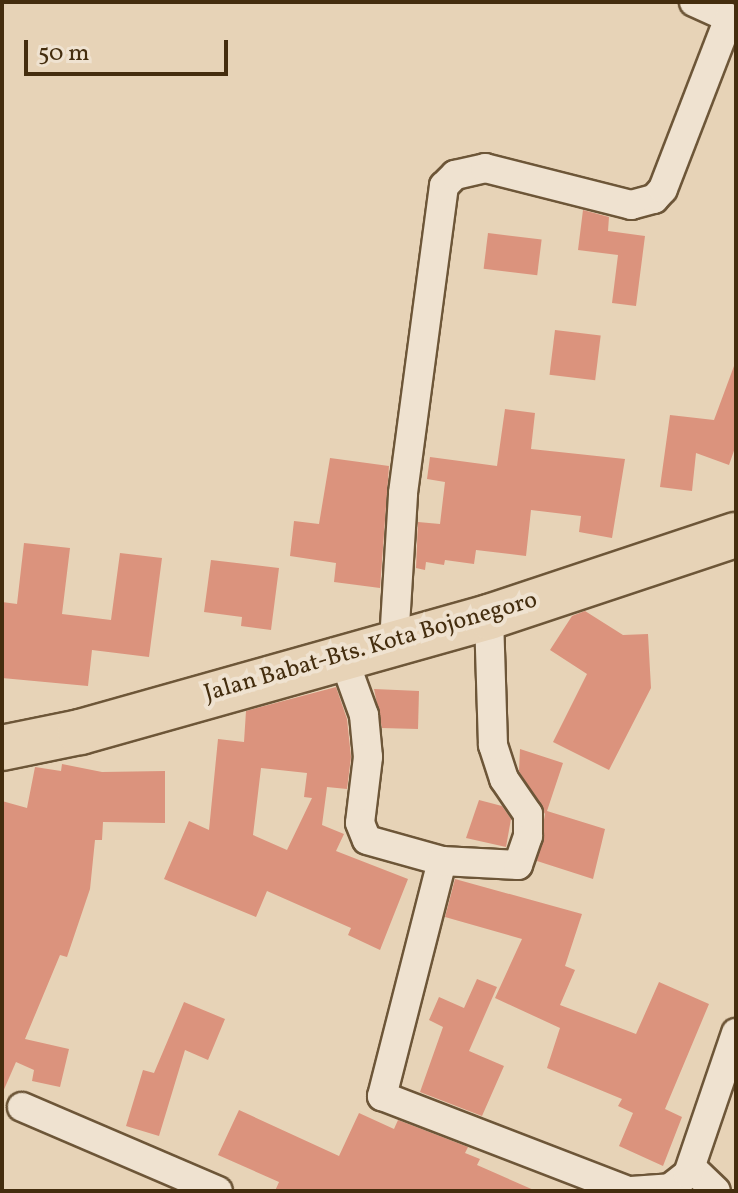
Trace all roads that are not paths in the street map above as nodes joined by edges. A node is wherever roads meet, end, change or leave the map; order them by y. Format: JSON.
{"nodes":[{"id":1,"x":694,"y":2,"type":"edge"},
{"id":2,"x":733,"y":19,"type":"edge"},
{"id":3,"x":736,"y":535,"type":"edge"},
{"id":4,"x":489,"y":617,"type":"junction"},
{"id":5,"x":394,"y":642,"type":"junction"},
{"id":6,"x":343,"y":657,"type":"junction"},
{"id":7,"x":2,"y":748,"type":"edge"},
{"id":8,"x":442,"y":861,"type":"junction"},
{"id":9,"x":736,"y":1033,"type":"edge"},
{"id":10,"x":22,"y":1107,"type":"dead end"},
{"id":11,"x":692,"y":1168,"type":"junction"},
{"id":12,"x":218,"y":1191,"type":"edge"},
{"id":13,"x":629,"y":1191,"type":"edge"},
{"id":14,"x":716,"y":1191,"type":"edge"}],
"edges":[{"from":1,"to":2,"type":"street"},
{"from":2,"to":5,"type":"street"},
{"from":3,"to":4,"type":"highway","name":"Jalan Babat-Bts. Kota Bojonegoro"},
{"from":4,"to":5,"type":"highway","name":"Jalan Babat-Bts. Kota Bojonegoro"},
{"from":4,"to":8,"type":"street"},
{"from":5,"to":6,"type":"highway","name":"Jalan Babat-Bts. Kota Bojonegoro"},
{"from":6,"to":7,"type":"highway","name":"Jalan Babat-Bts. Kota Bojonegoro"},
{"from":6,"to":8,"type":"street"},
{"from":8,"to":13,"type":"street"},
{"from":9,"to":11,"type":"street"},
{"from":10,"to":12,"type":"street"},
{"from":11,"to":13,"type":"street"},
{"from":11,"to":14,"type":"street"}]}
